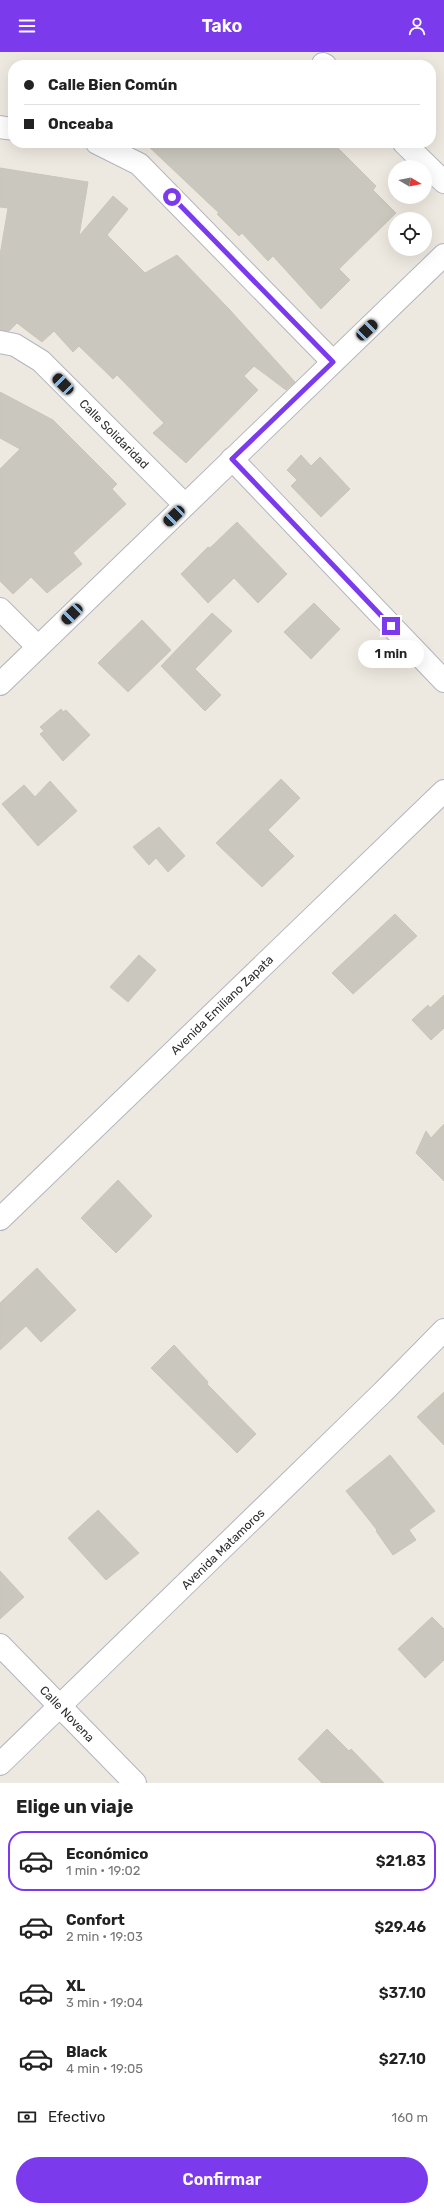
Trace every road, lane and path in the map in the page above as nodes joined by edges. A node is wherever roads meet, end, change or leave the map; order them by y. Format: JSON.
{"nodes":[{"id":1,"x":107,"y":148,"type":"edge"},
{"id":2,"x":409,"y":148,"type":"edge"},
{"id":3,"x":444,"y":182,"type":"edge"},
{"id":4,"x":444,"y":255,"type":"edge"},
{"id":5,"x":0,"y":342,"type":"edge"},
{"id":6,"x":333,"y":362,"type":"junction"},
{"id":7,"x":232,"y":459,"type":"junction"},
{"id":8,"x":185,"y":505,"type":"junction"},
{"id":9,"x":0,"y":609,"type":"edge"},
{"id":10,"x":38,"y":647,"type":"junction"},
{"id":11,"x":444,"y":681,"type":"edge"},
{"id":12,"x":0,"y":684,"type":"edge"},
{"id":13,"x":444,"y":791,"type":"edge"},
{"id":14,"x":0,"y":1219,"type":"edge"},
{"id":15,"x":444,"y":1330,"type":"edge"},
{"id":16,"x":0,"y":1645,"type":"edge"},
{"id":17,"x":60,"y":1708,"type":"junction"},
{"id":18,"x":0,"y":1764,"type":"edge"},
{"id":19,"x":135,"y":1783,"type":"edge"}],
"edges":[{"from":1,"to":6,"type":"street"},
{"from":2,"to":3,"type":"street"},
{"from":4,"to":6,"type":"street"},
{"from":5,"to":8,"type":"street","name":"Calle Solidaridad"},
{"from":6,"to":7,"type":"street"},
{"from":7,"to":8,"type":"street"},
{"from":7,"to":11,"type":"street"},
{"from":8,"to":10,"type":"street"},
{"from":9,"to":10,"type":"street"},
{"from":10,"to":12,"type":"street"},
{"from":13,"to":14,"type":"street","name":"Avenida Emiliano Zapata"},
{"from":15,"to":17,"type":"street","name":"Avenida Matamoros"},
{"from":16,"to":17,"type":"street","name":"Calle Novena"},
{"from":17,"to":18,"type":"street","name":"Avenida Matamoros"},
{"from":17,"to":19,"type":"street","name":"Calle Novena"}]}
